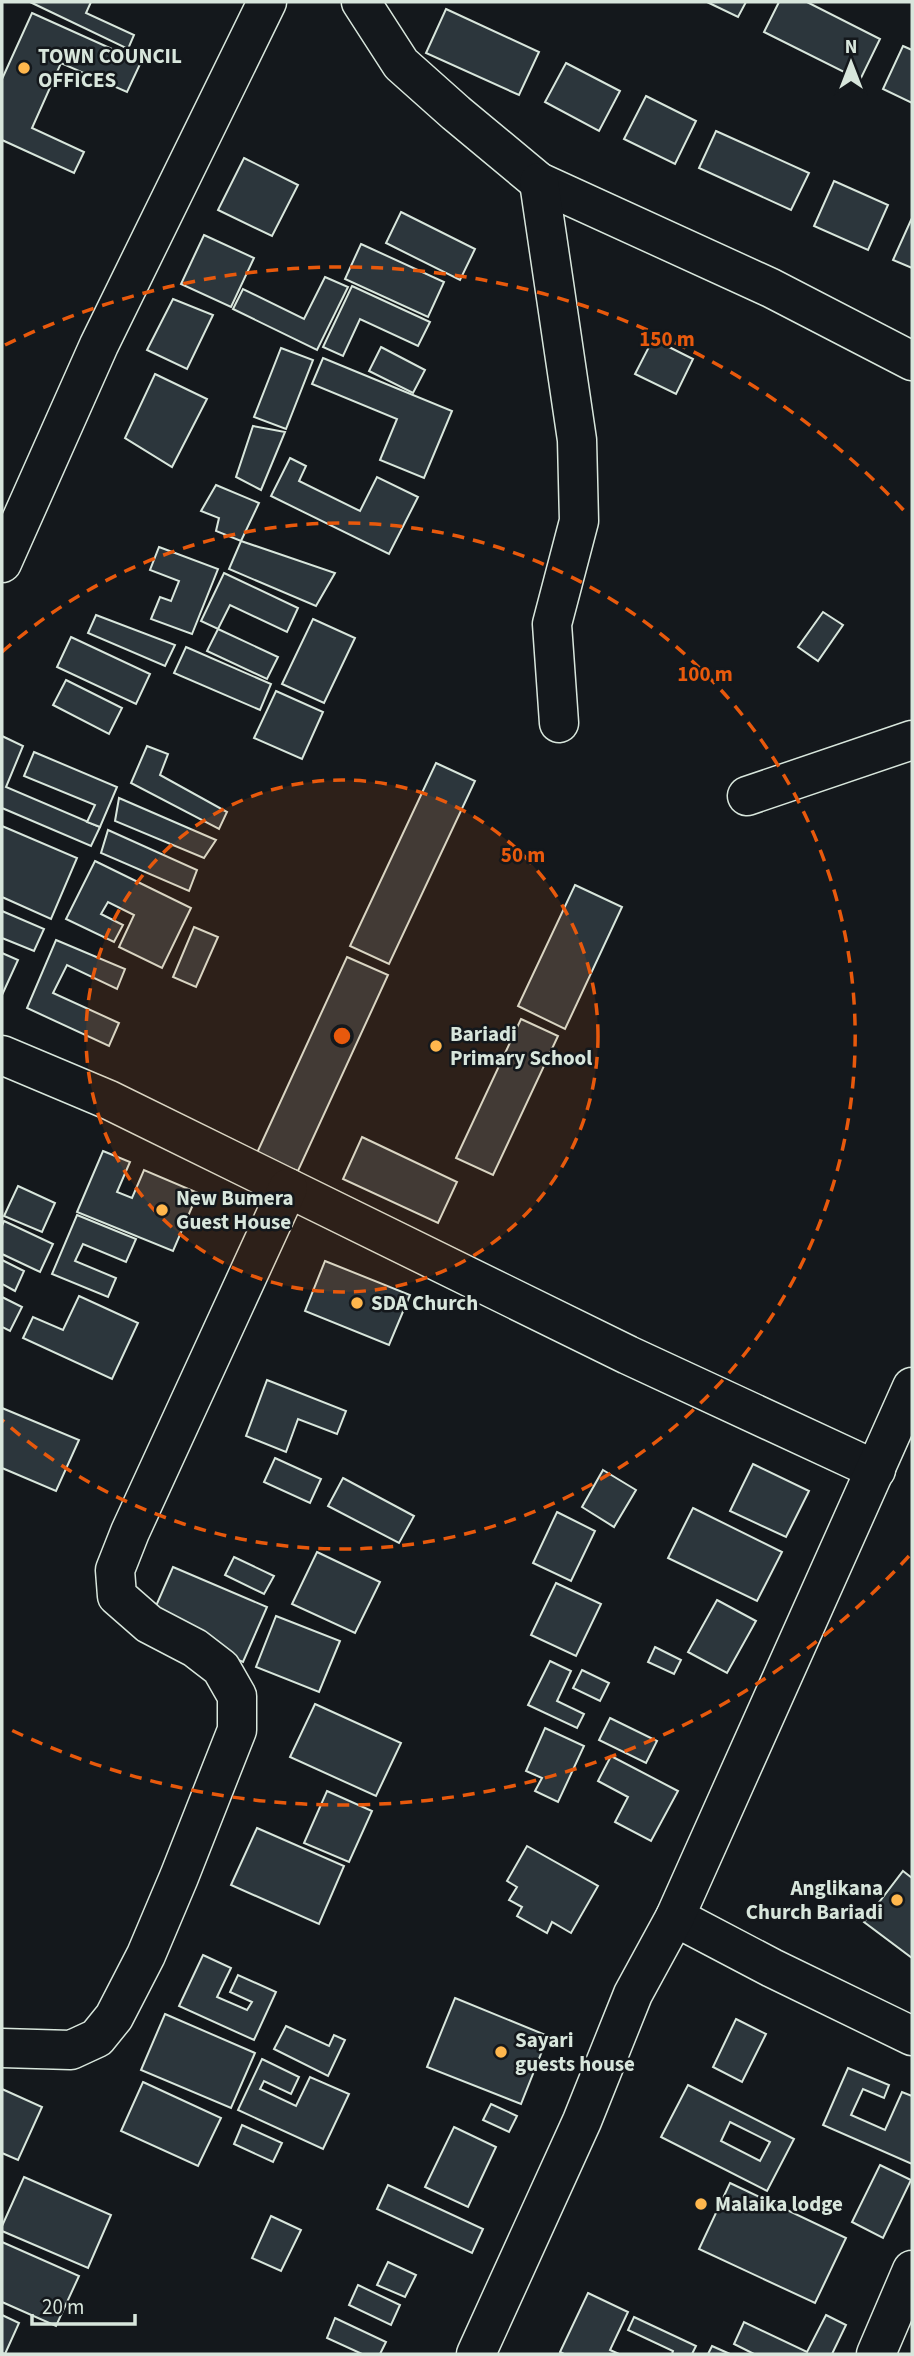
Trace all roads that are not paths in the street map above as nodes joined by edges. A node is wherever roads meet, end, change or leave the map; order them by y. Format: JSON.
{"nodes":[{"id":1,"x":267,"y":2,"type":"edge"},
{"id":2,"x":360,"y":2,"type":"edge"},
{"id":3,"x":539,"y":182,"type":"junction"},
{"id":4,"x":912,"y":361,"type":"edge"},
{"id":5,"x":2,"y":563,"type":"edge"},
{"id":6,"x":559,"y":723,"type":"dead end"},
{"id":7,"x":912,"y":740,"type":"edge"},
{"id":8,"x":747,"y":796,"type":"dead end"},
{"id":9,"x":2,"y":1055,"type":"edge"},
{"id":10,"x":288,"y":1188,"type":"junction"},
{"id":11,"x":912,"y":1387,"type":"edge"},
{"id":12,"x":876,"y":1470,"type":"junction"},
{"id":13,"x":675,"y":1917,"type":"junction"},
{"id":14,"x":912,"y":2036,"type":"edge"},
{"id":15,"x":2,"y":2048,"type":"edge"},
{"id":16,"x":912,"y":2270,"type":"edge"},
{"id":17,"x":476,"y":2354,"type":"edge"},
{"id":18,"x":876,"y":2354,"type":"edge"}],
"edges":[{"from":1,"to":5,"type":"street"},
{"from":2,"to":3,"type":"street"},
{"from":3,"to":4,"type":"street"},
{"from":3,"to":6,"type":"street"},
{"from":7,"to":8,"type":"street"},
{"from":9,"to":10,"type":"street"},
{"from":10,"to":12,"type":"street"},
{"from":10,"to":15,"type":"street"},
{"from":11,"to":12,"type":"street"},
{"from":12,"to":13,"type":"street"},
{"from":13,"to":14,"type":"street"},
{"from":13,"to":17,"type":"street"},
{"from":16,"to":18,"type":"street"}]}
